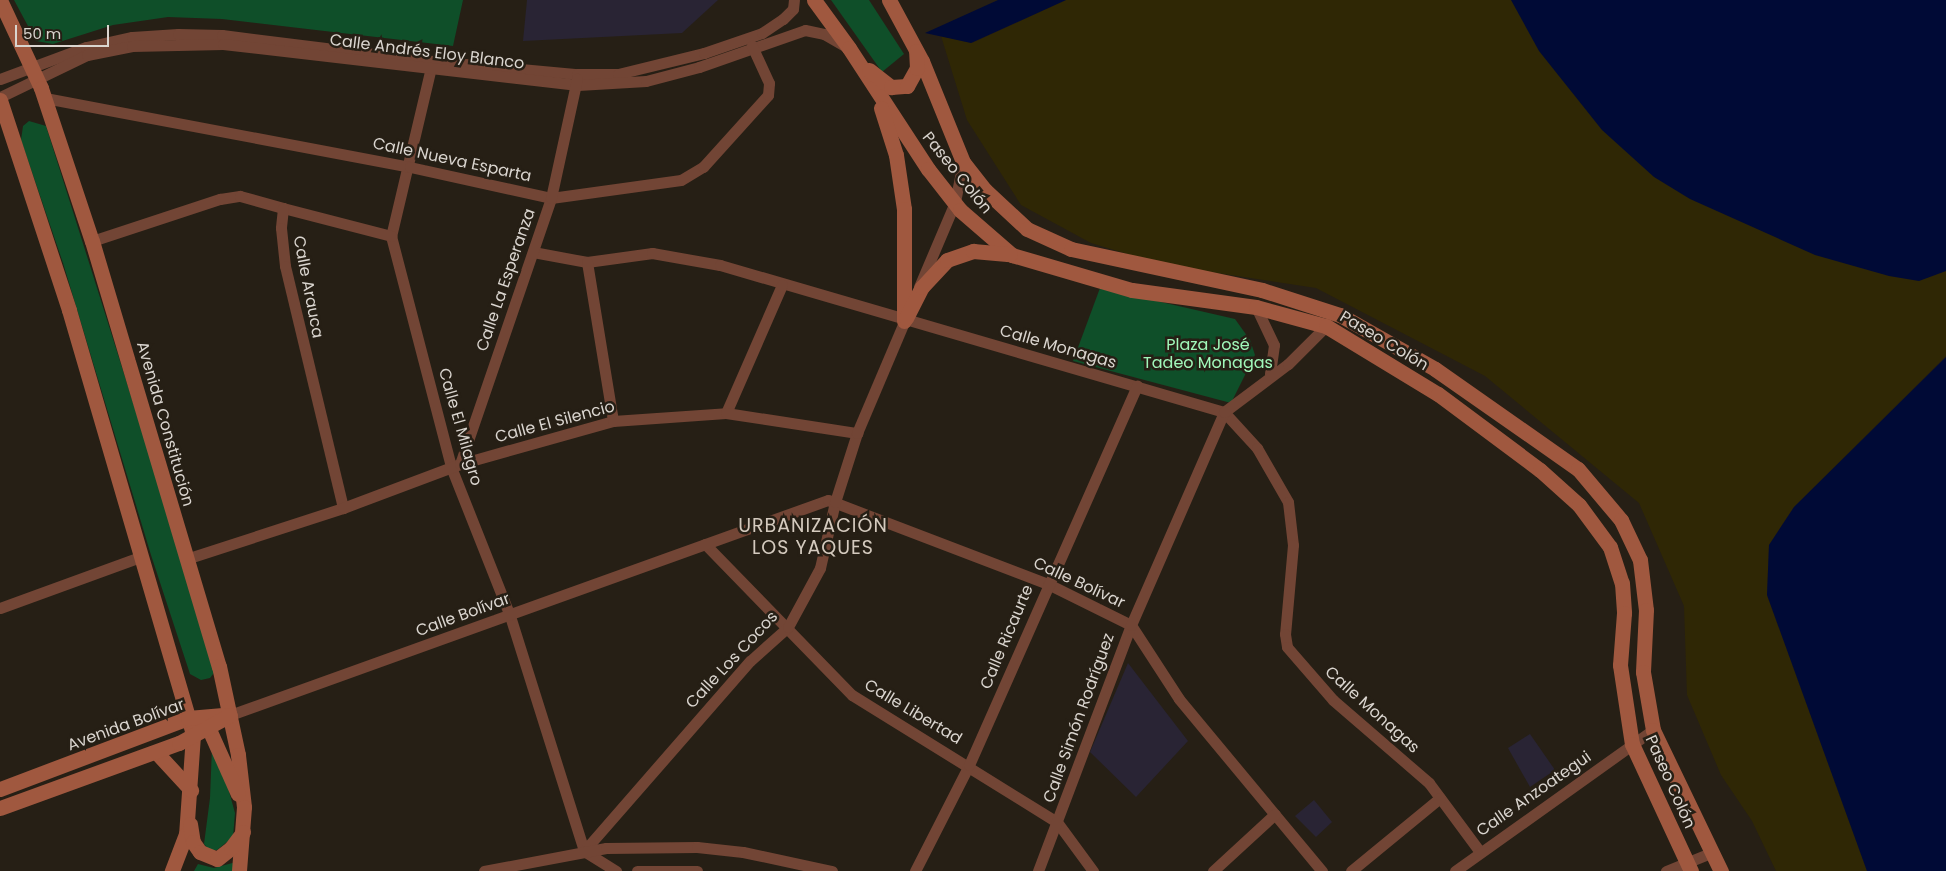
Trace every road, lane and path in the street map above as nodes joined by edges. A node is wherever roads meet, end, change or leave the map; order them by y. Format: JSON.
{"nodes":[{"id":1,"x":0,"y":0,"type":"edge"},
{"id":2,"x":794,"y":0,"type":"edge"},
{"id":3,"x":814,"y":0,"type":"edge"},
{"id":4,"x":889,"y":0,"type":"edge"},
{"id":5,"x":752,"y":46,"type":"junction"},
{"id":6,"x":849,"y":48,"type":"junction"},
{"id":7,"x":916,"y":48,"type":"junction"},
{"id":8,"x":432,"y":66,"type":"junction"},
{"id":9,"x":34,"y":72,"type":"junction"},
{"id":10,"x":0,"y":79,"type":"edge"},
{"id":11,"x":577,"y":80,"type":"junction"},
{"id":12,"x":875,"y":89,"type":"junction"},
{"id":13,"x":45,"y":98,"type":"junction"},
{"id":14,"x":0,"y":99,"type":"edge"},
{"id":15,"x":963,"y":162,"type":"junction"},
{"id":16,"x":410,"y":167,"type":"junction"},
{"id":17,"x":551,"y":198,"type":"junction"},
{"id":18,"x":955,"y":202,"type":"junction"},
{"id":19,"x":283,"y":208,"type":"junction"},
{"id":20,"x":391,"y":236,"type":"junction"},
{"id":21,"x":92,"y":241,"type":"junction"},
{"id":22,"x":534,"y":252,"type":"junction"},
{"id":23,"x":1012,"y":255,"type":"junction"},
{"id":24,"x":587,"y":262,"type":"junction"},
{"id":25,"x":782,"y":285,"type":"junction"},
{"id":26,"x":1256,"y":307,"type":"junction"},
{"id":27,"x":904,"y":321,"type":"junction"},
{"id":28,"x":1326,"y":326,"type":"junction"},
{"id":29,"x":1270,"y":374,"type":"junction"},
{"id":30,"x":1137,"y":386,"type":"junction"},
{"id":31,"x":1224,"y":412,"type":"junction"},
{"id":32,"x":726,"y":413,"type":"junction"},
{"id":33,"x":613,"y":421,"type":"junction"},
{"id":34,"x":857,"y":434,"type":"junction"},
{"id":35,"x":456,"y":466,"type":"junction"},
{"id":36,"x":835,"y":502,"type":"junction"},
{"id":37,"x":343,"y":508,"type":"junction"},
{"id":38,"x":705,"y":544,"type":"junction"},
{"id":39,"x":140,"y":557,"type":"junction"},
{"id":40,"x":186,"y":559,"type":"junction"},
{"id":41,"x":1048,"y":584,"type":"junction"},
{"id":42,"x":0,"y":608,"type":"edge"},
{"id":43,"x":510,"y":616,"type":"junction"},
{"id":44,"x":1131,"y":625,"type":"junction"},
{"id":45,"x":788,"y":627,"type":"junction"},
{"id":46,"x":230,"y":715,"type":"junction"},
{"id":47,"x":188,"y":718,"type":"junction"},
{"id":48,"x":208,"y":727,"type":"junction"},
{"id":49,"x":1653,"y":730,"type":"junction"},
{"id":50,"x":194,"y":735,"type":"junction"},
{"id":51,"x":1632,"y":744,"type":"junction"},
{"id":52,"x":156,"y":752,"type":"junction"},
{"id":53,"x":969,"y":765,"type":"junction"},
{"id":54,"x":0,"y":789,"type":"edge"},
{"id":55,"x":191,"y":795,"type":"junction"},
{"id":56,"x":1440,"y":798,"type":"junction"},
{"id":57,"x":244,"y":807,"type":"junction"},
{"id":58,"x":0,"y":808,"type":"edge"},
{"id":59,"x":1274,"y":814,"type":"junction"},
{"id":60,"x":1057,"y":822,"type":"junction"},
{"id":61,"x":244,"y":829,"type":"junction"},
{"id":62,"x":584,"y":851,"type":"junction"},
{"id":63,"x":1480,"y":852,"type":"junction"},
{"id":64,"x":1713,"y":852,"type":"junction"},
{"id":65,"x":787,"y":866,"type":"edge"},
{"id":66,"x":1689,"y":866,"type":"edge"},
{"id":67,"x":172,"y":871,"type":"edge"},
{"id":68,"x":240,"y":871,"type":"edge"},
{"id":69,"x":484,"y":871,"type":"edge"},
{"id":70,"x":616,"y":871,"type":"edge"},
{"id":71,"x":637,"y":871,"type":"edge"},
{"id":72,"x":697,"y":871,"type":"edge"},
{"id":73,"x":832,"y":871,"type":"edge"},
{"id":74,"x":915,"y":871,"type":"edge"},
{"id":75,"x":1038,"y":871,"type":"edge"},
{"id":76,"x":1093,"y":871,"type":"edge"},
{"id":77,"x":1213,"y":871,"type":"edge"},
{"id":78,"x":1322,"y":871,"type":"edge"},
{"id":79,"x":1351,"y":871,"type":"edge"},
{"id":80,"x":1455,"y":871,"type":"edge"},
{"id":81,"x":1666,"y":871,"type":"edge"},
{"id":82,"x":1721,"y":871,"type":"edge"}],
"edges":[{"from":1,"to":9,"type":"street","name":"Avenida Constitución"},
{"from":2,"to":11,"type":"street","name":"Calle Andrés Eloy Blanco"},
{"from":3,"to":6,"type":"street","name":"Paseo Colón"},
{"from":4,"to":7,"type":"street","name":"Paseo Colón"},
{"from":5,"to":6,"type":"street","name":"Calle Andrés Eloy Blanco"},
{"from":5,"to":11,"type":"street","name":"Calle Andrés Eloy Blanco"},
{"from":5,"to":17,"type":"street","name":"Calle Nueva Esparta"},
{"from":6,"to":7,"type":"street"},
{"from":6,"to":12,"type":"street","name":"Paseo Colón"},
{"from":7,"to":15,"type":"street","name":"Paseo Colón"},
{"from":8,"to":9,"type":"street","name":"Calle Andrés Eloy Blanco"},
{"from":8,"to":11,"type":"street","name":"Calle Andrés Eloy Blanco"},
{"from":8,"to":16,"type":"street"},
{"from":9,"to":10,"type":"street","name":"Calle Andrés Eloy Blanco"},
{"from":9,"to":13,"type":"street","name":"Avenida Constitución"},
{"from":9,"to":14,"type":"street","name":"Calle Andrés Eloy Blanco"},
{"from":11,"to":17,"type":"street","name":"Calle La Esperanza"},
{"from":12,"to":18,"type":"street","name":"Paseo Colón"},
{"from":12,"to":27,"type":"street"},
{"from":13,"to":16,"type":"street","name":"Calle Nueva Esparta"},
{"from":13,"to":21,"type":"street","name":"Avenida Constitución"},
{"from":14,"to":39,"type":"street"},
{"from":15,"to":18,"type":"street","name":"Calle Los Cocos"},
{"from":15,"to":49,"type":"street","name":"Paseo Colón"},
{"from":16,"to":17,"type":"street","name":"Calle Nueva Esparta"},
{"from":16,"to":20,"type":"street"},
{"from":17,"to":22,"type":"street","name":"Calle La Esperanza"},
{"from":18,"to":23,"type":"street","name":"Paseo Colón"},
{"from":18,"to":27,"type":"street","name":"Calle Los Cocos"},
{"from":19,"to":20,"type":"street"},
{"from":19,"to":21,"type":"street"},
{"from":19,"to":37,"type":"street","name":"Calle Arauca"},
{"from":20,"to":35,"type":"street","name":"Calle El Milagro"},
{"from":21,"to":40,"type":"street","name":"Avenida Constitución"},
{"from":22,"to":24,"type":"street","name":"Calle Monagas"},
{"from":22,"to":35,"type":"street","name":"Calle La Esperanza"},
{"from":23,"to":26,"type":"street","name":"Paseo Colón"},
{"from":23,"to":27,"type":"street"},
{"from":24,"to":25,"type":"street","name":"Calle Monagas"},
{"from":24,"to":33,"type":"street"},
{"from":25,"to":27,"type":"street","name":"Calle Monagas"},
{"from":25,"to":32,"type":"street"},
{"from":26,"to":28,"type":"street","name":"Paseo Colón"},
{"from":26,"to":29,"type":"street"},
{"from":27,"to":30,"type":"street","name":"Calle Monagas"},
{"from":27,"to":34,"type":"street","name":"Calle Los Cocos"},
{"from":28,"to":29,"type":"street"},
{"from":28,"to":51,"type":"street","name":"Paseo Colón"},
{"from":29,"to":31,"type":"street"},
{"from":30,"to":31,"type":"street","name":"Calle Monagas"},
{"from":30,"to":41,"type":"street","name":"Calle Ricaurte"},
{"from":31,"to":44,"type":"street","name":"Calle Simón Rodríguez"},
{"from":31,"to":56,"type":"street","name":"Calle Monagas"},
{"from":32,"to":33,"type":"street","name":"Calle El Silencio"},
{"from":32,"to":34,"type":"street","name":"Calle El Silencio"},
{"from":33,"to":35,"type":"street","name":"Calle El Silencio"},
{"from":34,"to":36,"type":"street","name":"Calle Los Cocos"},
{"from":35,"to":37,"type":"street","name":"Calle El Silencio"},
{"from":35,"to":43,"type":"street","name":"Calle El Milagro"},
{"from":36,"to":38,"type":"street","name":"Calle Bolívar"},
{"from":36,"to":41,"type":"street","name":"Calle Bolívar"},
{"from":36,"to":45,"type":"street","name":"Calle Los Cocos"},
{"from":37,"to":40,"type":"street","name":"Calle El Silencio"},
{"from":38,"to":43,"type":"street","name":"Calle Bolívar"},
{"from":38,"to":45,"type":"street","name":"Calle Libertad"},
{"from":39,"to":42,"type":"street"},
{"from":39,"to":47,"type":"street"},
{"from":40,"to":46,"type":"street","name":"Avenida Constitución"},
{"from":41,"to":44,"type":"street","name":"Calle Bolívar"},
{"from":41,"to":53,"type":"street","name":"Calle Ricaurte"},
{"from":43,"to":46,"type":"street","name":"Calle Bolívar"},
{"from":43,"to":62,"type":"street","name":"Calle El Milagro"},
{"from":44,"to":59,"type":"street","name":"Calle Bolívar"},
{"from":44,"to":60,"type":"street","name":"Calle Simón Rodríguez"},
{"from":45,"to":53,"type":"street","name":"Calle Libertad"},
{"from":45,"to":62,"type":"street","name":"Calle Los Cocos"},
{"from":46,"to":47,"type":"street","name":"Avenida Bolívar"},
{"from":46,"to":48,"type":"street","name":"Avenida Bolívar"},
{"from":46,"to":57,"type":"street","name":"Avenida Constitución"},
{"from":47,"to":50,"type":"street"},
{"from":47,"to":54,"type":"street","name":"Avenida Bolívar"},
{"from":48,"to":50,"type":"street","name":"Avenida Bolívar"},
{"from":48,"to":57,"type":"street"},
{"from":49,"to":51,"type":"street","name":"Calle Anzoategui"},
{"from":49,"to":64,"type":"street","name":"Paseo Colón"},
{"from":50,"to":52,"type":"street","name":"Avenida Bolívar"},
{"from":50,"to":55,"type":"street"},
{"from":51,"to":63,"type":"street","name":"Calle Anzoategui"},
{"from":51,"to":66,"type":"street","name":"Paseo Colón"},
{"from":52,"to":55,"type":"street"},
{"from":52,"to":58,"type":"street","name":"Avenida Bolívar"},
{"from":53,"to":60,"type":"street","name":"Calle Libertad"},
{"from":53,"to":74,"type":"street","name":"Calle Ricaurte"},
{"from":55,"to":61,"type":"street"},
{"from":55,"to":67,"type":"street"},
{"from":56,"to":63,"type":"street","name":"Calle Monagas"},
{"from":56,"to":79,"type":"street"},
{"from":57,"to":61,"type":"street","name":"Avenida Constitución"},
{"from":59,"to":77,"type":"street"},
{"from":59,"to":78,"type":"street","name":"Calle Bolívar"},
{"from":60,"to":75,"type":"street","name":"Calle Simón Rodríguez"},
{"from":60,"to":76,"type":"street","name":"Calle Libertad"},
{"from":61,"to":68,"type":"street","name":"Avenida Constitución"},
{"from":62,"to":65,"type":"street"},
{"from":62,"to":69,"type":"street"},
{"from":62,"to":70,"type":"street"},
{"from":63,"to":80,"type":"street","name":"Calle Anzoategui"},
{"from":64,"to":66,"type":"street"},
{"from":64,"to":82,"type":"street","name":"Paseo Colón"},
{"from":65,"to":73,"type":"street"},
{"from":66,"to":81,"type":"street"},
{"from":71,"to":72,"type":"street"}]}
